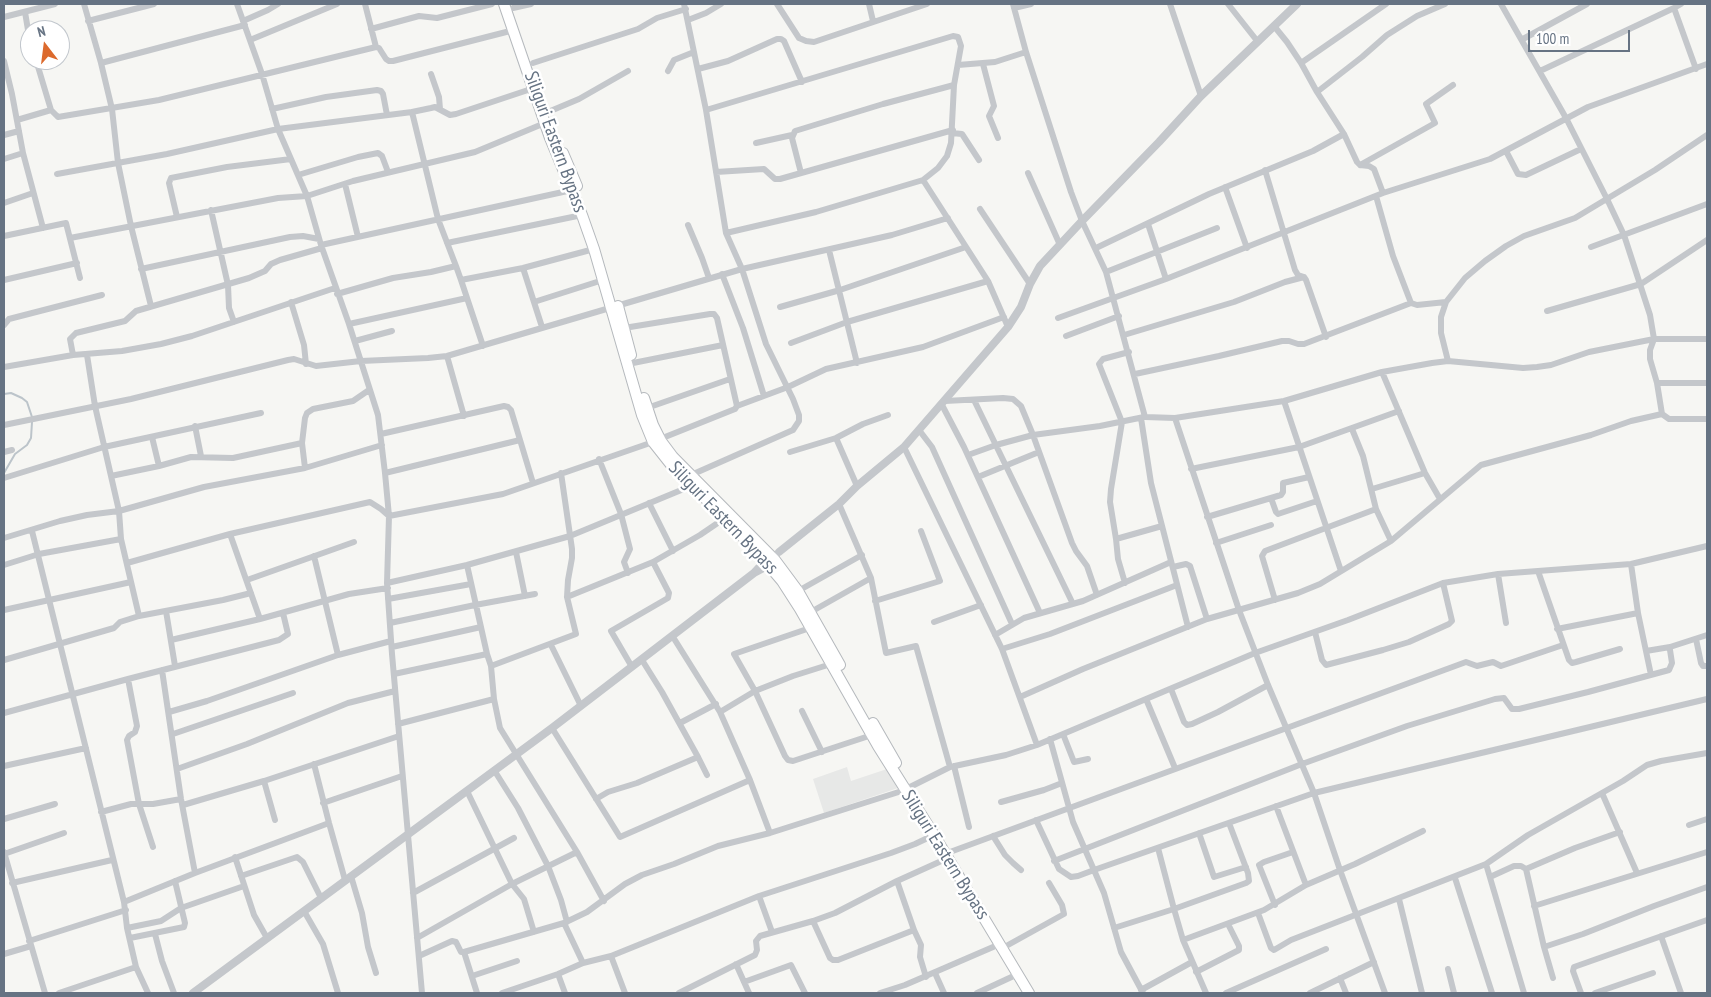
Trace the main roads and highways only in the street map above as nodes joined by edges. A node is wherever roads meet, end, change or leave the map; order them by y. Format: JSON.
{"nodes":[{"id":1,"x":510,"y":5,"type":"edge"},
{"id":2,"x":614,"y":306,"type":"junction"},
{"id":3,"x":656,"y":441,"type":"junction"},
{"id":4,"x":772,"y":558,"type":"junction"},
{"id":5,"x":908,"y":788,"type":"junction"},
{"id":6,"x":949,"y":855,"type":"junction"},
{"id":7,"x":1004,"y":945,"type":"junction"},
{"id":8,"x":1029,"y":993,"type":"edge"},
{"id":9,"x":1037,"y":993,"type":"edge"}],
"edges":[{"from":1,"to":2,"type":"main road","name":"Siliguri Eastern Bypass"},
{"from":1,"to":2,"type":"main road","name":"Siliguri Eastern Bypass"},
{"from":2,"to":3,"type":"main road","name":"Siliguri Eastern Bypass"},
{"from":2,"to":3,"type":"main road","name":"Siliguri Eastern Bypass"},
{"from":3,"to":4,"type":"main road","name":"Siliguri Eastern Bypass"},
{"from":3,"to":4,"type":"main road","name":"Siliguri Eastern Bypass"},
{"from":4,"to":5,"type":"main road","name":"Siliguri Eastern Bypass"},
{"from":4,"to":5,"type":"main road","name":"Siliguri Eastern Bypass"},
{"from":5,"to":6,"type":"main road","name":"Siliguri Eastern Bypass"},
{"from":5,"to":6,"type":"main road","name":"Siliguri Eastern Bypass"},
{"from":6,"to":7,"type":"main road","name":"Siliguri Eastern Bypass"},
{"from":7,"to":8,"type":"main road","name":"Siliguri Eastern Bypass"},
{"from":7,"to":9,"type":"main road","name":"Siliguri Eastern Bypass"}]}
